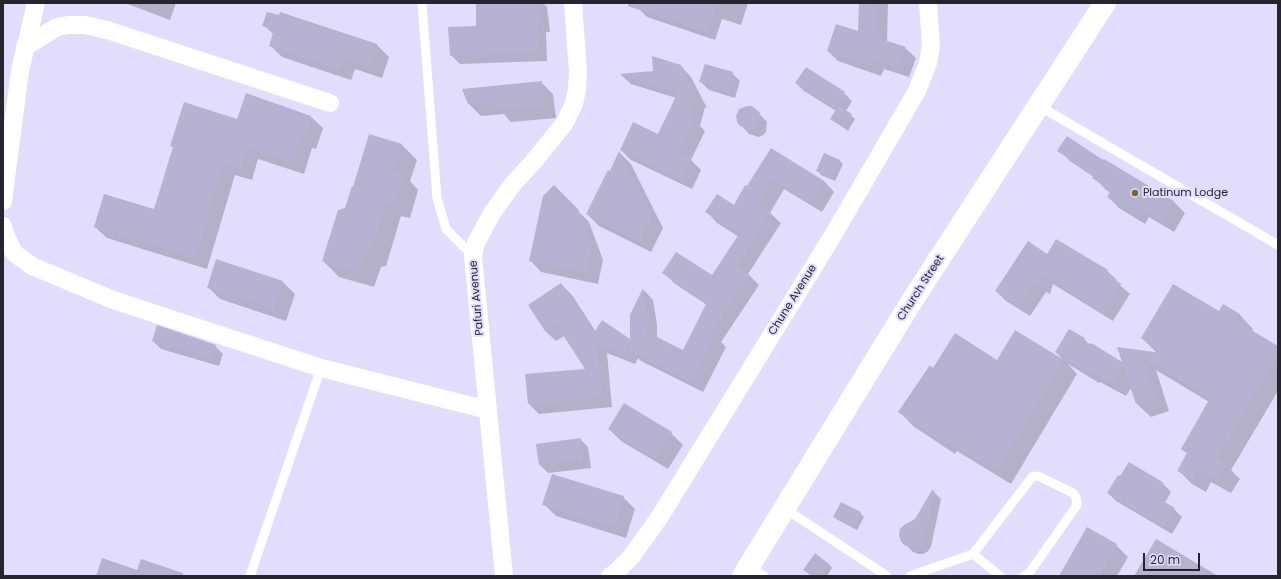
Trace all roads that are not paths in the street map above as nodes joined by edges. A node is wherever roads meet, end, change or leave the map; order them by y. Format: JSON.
{"nodes":[{"id":1,"x":36,"y":3,"type":"edge"},
{"id":2,"x":422,"y":3,"type":"edge"},
{"id":3,"x":573,"y":3,"type":"edge"},
{"id":4,"x":928,"y":3,"type":"edge"},
{"id":5,"x":1105,"y":3,"type":"edge"},
{"id":6,"x":25,"y":48,"type":"junction"},
{"id":7,"x":330,"y":103,"type":"dead end"},
{"id":8,"x":1039,"y":106,"type":"junction"},
{"id":9,"x":3,"y":201,"type":"edge"},
{"id":10,"x":3,"y":226,"type":"edge"},
{"id":11,"x":1278,"y":245,"type":"edge"},
{"id":12,"x":473,"y":256,"type":"junction"},
{"id":13,"x":321,"y":368,"type":"junction"},
{"id":14,"x":488,"y":410,"type":"junction"},
{"id":15,"x":784,"y":508,"type":"junction"},
{"id":16,"x":973,"y":554,"type":"junction"},
{"id":17,"x":752,"y":573,"type":"edge"},
{"id":18,"x":250,"y":576,"type":"edge"},
{"id":19,"x":504,"y":576,"type":"edge"},
{"id":20,"x":610,"y":576,"type":"edge"},
{"id":21,"x":887,"y":576,"type":"edge"},
{"id":22,"x":910,"y":576,"type":"edge"},
{"id":23,"x":1000,"y":576,"type":"edge"},
{"id":24,"x":1024,"y":576,"type":"edge"}],
"edges":[{"from":1,"to":6,"type":"street"},
{"from":2,"to":12,"type":"lane"},
{"from":3,"to":12,"type":"street","name":"Pafuri Avenue"},
{"from":4,"to":20,"type":"street","name":"Chune Avenue"},
{"from":5,"to":8,"type":"main road","name":"Church Street"},
{"from":6,"to":7,"type":"street"},
{"from":6,"to":9,"type":"street"},
{"from":8,"to":11,"type":"lane"},
{"from":8,"to":15,"type":"main road","name":"Church Street"},
{"from":10,"to":13,"type":"street"},
{"from":12,"to":14,"type":"street","name":"Pafuri Avenue"},
{"from":13,"to":14,"type":"street"},
{"from":13,"to":18,"type":"lane"},
{"from":14,"to":19,"type":"street","name":"Pafuri Avenue"},
{"from":15,"to":17,"type":"main road","name":"Church Street"},
{"from":15,"to":21,"type":"lane"},
{"from":16,"to":22,"type":"lane"},
{"from":16,"to":23,"type":"lane"},
{"from":16,"to":24,"type":"lane"}]}
